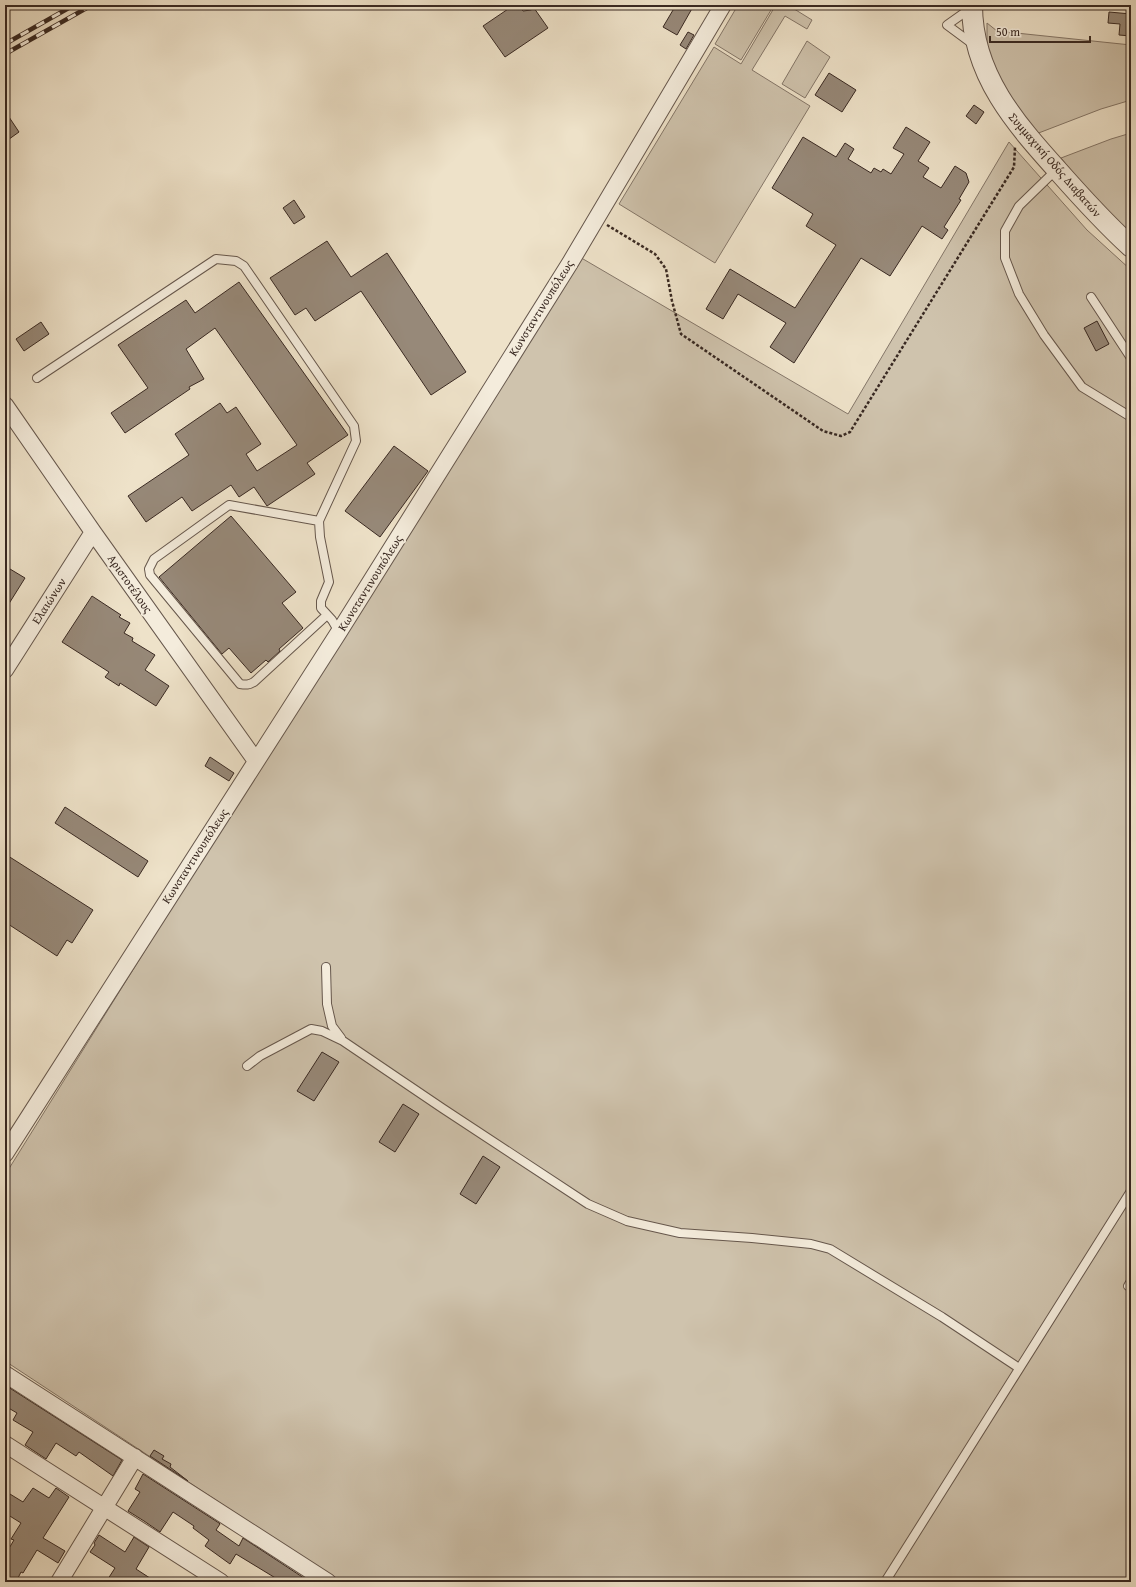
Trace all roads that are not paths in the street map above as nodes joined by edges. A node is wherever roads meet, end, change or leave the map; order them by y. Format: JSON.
{"nodes":[{"id":1,"x":723,"y":5,"type":"edge"},
{"id":2,"x":972,"y":6,"type":"edge"},
{"id":3,"x":1057,"y":170,"type":"junction"},
{"id":4,"x":1131,"y":248,"type":"edge"},
{"id":5,"x":1091,"y":297,"type":"dead end"},
{"id":6,"x":1131,"y":358,"type":"edge"},
{"id":7,"x":37,"y":378,"type":"dead end"},
{"id":8,"x":5,"y":405,"type":"edge"},
{"id":9,"x":1131,"y":417,"type":"edge"},
{"id":10,"x":319,"y":521,"type":"junction"},
{"id":11,"x":93,"y":532,"type":"junction"},
{"id":12,"x":328,"y":615,"type":"junction"},
{"id":13,"x":339,"y":632,"type":"junction"},
{"id":14,"x":5,"y":670,"type":"edge"},
{"id":15,"x":256,"y":762,"type":"junction"},
{"id":16,"x":326,"y":967,"type":"dead end"},
{"id":17,"x":343,"y":1041,"type":"junction"},
{"id":18,"x":247,"y":1066,"type":"dead end"},
{"id":19,"x":5,"y":1154,"type":"edge"},
{"id":20,"x":1131,"y":1191,"type":"edge"},
{"id":21,"x":1019,"y":1368,"type":"junction"},
{"id":22,"x":5,"y":1374,"type":"edge"},
{"id":23,"x":5,"y":1444,"type":"edge"},
{"id":24,"x":135,"y":1457,"type":"junction"},
{"id":25,"x":105,"y":1508,"type":"junction"},
{"id":26,"x":59,"y":1582,"type":"edge"},
{"id":27,"x":221,"y":1582,"type":"edge"},
{"id":28,"x":328,"y":1582,"type":"edge"},
{"id":29,"x":886,"y":1582,"type":"edge"}],
"edges":[{"from":1,"to":13,"type":"street","name":"Κωνσταντινουπόλεως"},
{"from":2,"to":3,"type":"street","name":"Συμμαχική Οδός Διαβατών"},
{"from":3,"to":4,"type":"street","name":"Συμμαχική Οδός Διαβατών"},
{"from":3,"to":9,"type":"lane"},
{"from":5,"to":6,"type":"lane"},
{"from":7,"to":10,"type":"lane"},
{"from":8,"to":11,"type":"street","name":"Αριστοτέλους"},
{"from":10,"to":12,"type":"lane"},
{"from":10,"to":12,"type":"lane"},
{"from":11,"to":14,"type":"street","name":"Ελαιώνων"},
{"from":11,"to":15,"type":"street","name":"Αριστοτέλους"},
{"from":12,"to":13,"type":"lane"},
{"from":13,"to":15,"type":"street","name":"Κωνσταντινουπόλεως"},
{"from":15,"to":19,"type":"street","name":"Κωνσταντινουπόλεως"},
{"from":16,"to":17,"type":"lane"},
{"from":17,"to":18,"type":"lane"},
{"from":17,"to":21,"type":"lane"},
{"from":20,"to":21,"type":"lane"},
{"from":21,"to":29,"type":"lane"},
{"from":22,"to":24,"type":"street"},
{"from":23,"to":25,"type":"street"},
{"from":24,"to":25,"type":"street"},
{"from":24,"to":28,"type":"street"},
{"from":25,"to":26,"type":"street"},
{"from":25,"to":27,"type":"street"}]}
